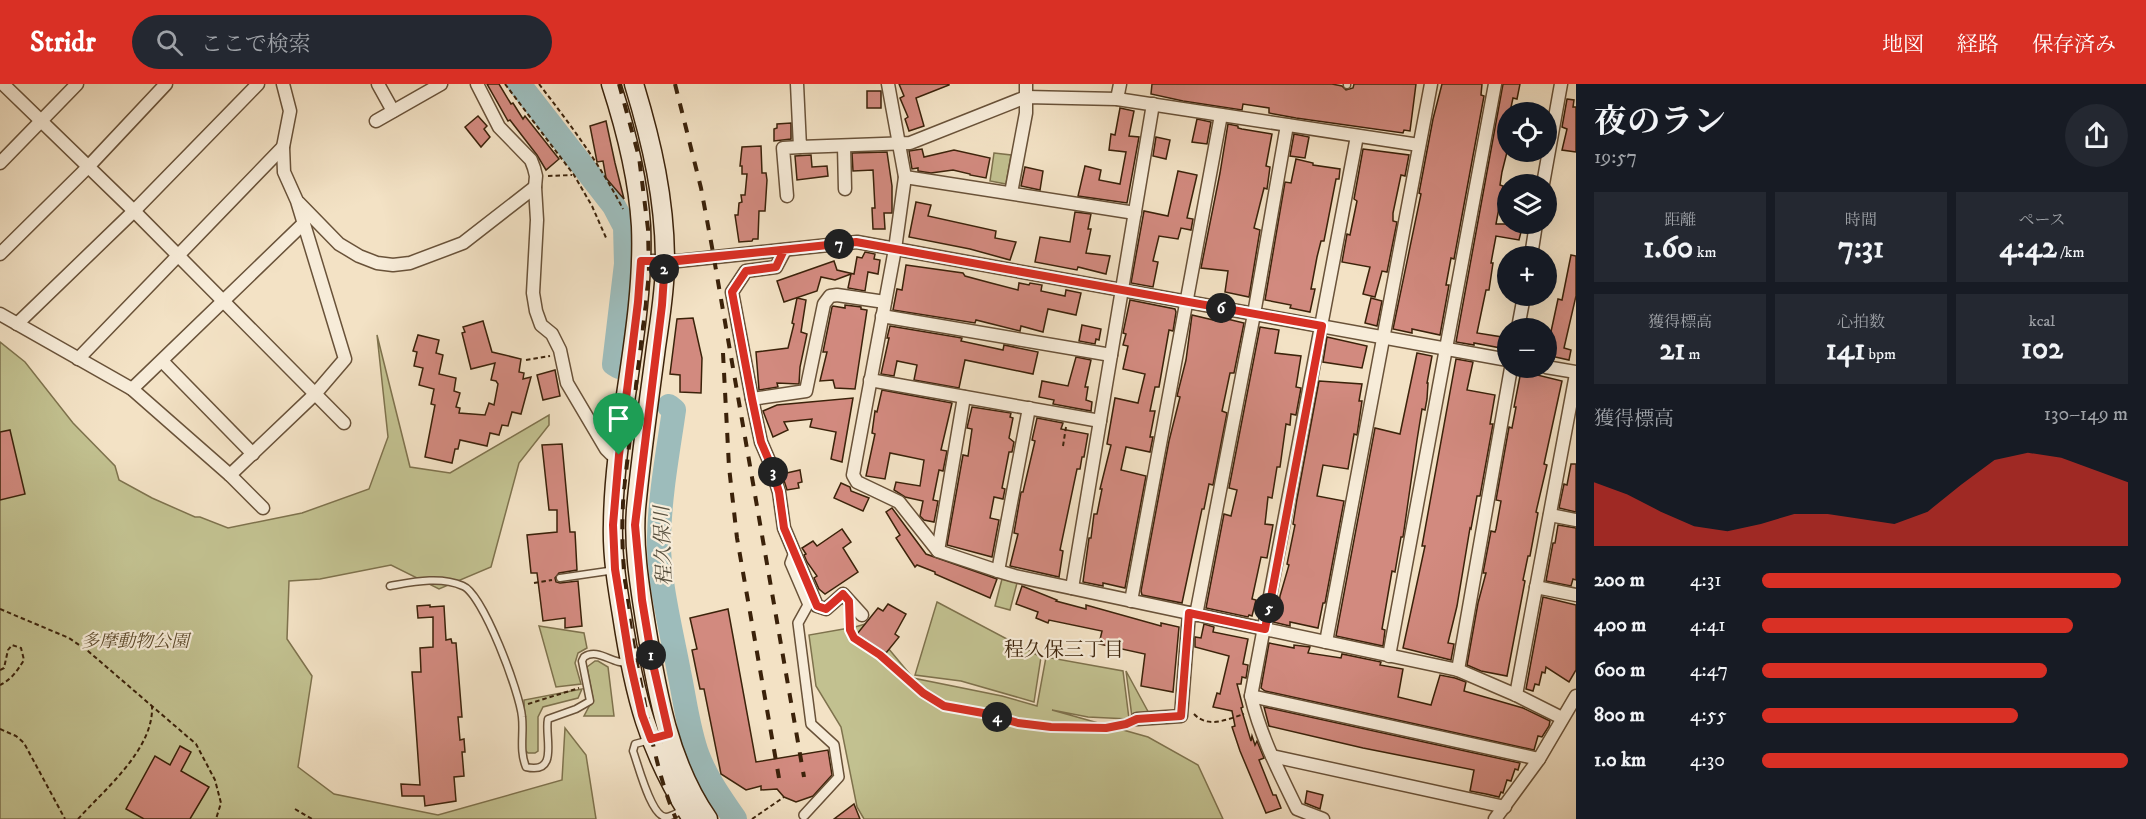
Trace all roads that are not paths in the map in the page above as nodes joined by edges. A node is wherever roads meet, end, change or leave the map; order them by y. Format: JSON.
{"nodes":[{"id":1,"x":3,"y":84,"type":"edge"},
{"id":2,"x":77,"y":84,"type":"edge"},
{"id":3,"x":165,"y":84,"type":"edge"},
{"id":4,"x":258,"y":84,"type":"edge"},
{"id":5,"x":283,"y":84,"type":"edge"},
{"id":6,"x":378,"y":84,"type":"edge"},
{"id":7,"x":441,"y":84,"type":"edge"},
{"id":8,"x":477,"y":84,"type":"edge"},
{"id":9,"x":611,"y":84,"type":"edge"},
{"id":10,"x":634,"y":84,"type":"edge"},
{"id":11,"x":797,"y":84,"type":"edge"},
{"id":12,"x":888,"y":84,"type":"edge"},
{"id":13,"x":1120,"y":84,"type":"edge"},
{"id":14,"x":1431,"y":84,"type":"edge"},
{"id":15,"x":1495,"y":84,"type":"edge"},
{"id":16,"x":1561,"y":84,"type":"edge"},
{"id":17,"x":1026,"y":90,"type":"edge"},
{"id":18,"x":1117,"y":99,"type":"junction"},
{"id":19,"x":1153,"y":104,"type":"junction"},
{"id":20,"x":393,"y":111,"type":"junction"},
{"id":21,"x":1221,"y":115,"type":"junction"},
{"id":22,"x":41,"y":121,"type":"junction"},
{"id":23,"x":376,"y":121,"type":"dead end"},
{"id":24,"x":1287,"y":125,"type":"junction"},
{"id":25,"x":1357,"y":136,"type":"junction"},
{"id":26,"x":900,"y":144,"type":"junction"},
{"id":27,"x":1419,"y":145,"type":"junction"},
{"id":28,"x":844,"y":146,"type":"junction"},
{"id":29,"x":283,"y":147,"type":"junction"},
{"id":30,"x":800,"y":147,"type":"junction"},
{"id":31,"x":0,"y":163,"type":"edge"},
{"id":32,"x":88,"y":167,"type":"junction"},
{"id":33,"x":1545,"y":174,"type":"edge"},
{"id":34,"x":906,"y":177,"type":"junction"},
{"id":35,"x":535,"y":181,"type":"junction"},
{"id":36,"x":845,"y":189,"type":"dead end"},
{"id":37,"x":1011,"y":193,"type":"junction"},
{"id":38,"x":787,"y":196,"type":"dead end"},
{"id":39,"x":297,"y":201,"type":"junction"},
{"id":40,"x":134,"y":211,"type":"junction"},
{"id":41,"x":1135,"y":213,"type":"junction"},
{"id":42,"x":304,"y":223,"type":"junction"},
{"id":43,"x":895,"y":249,"type":"junction"},
{"id":44,"x":784,"y":250,"type":"junction"},
{"id":45,"x":0,"y":254,"type":"edge"},
{"id":46,"x":178,"y":256,"type":"junction"},
{"id":47,"x":641,"y":261,"type":"junction"},
{"id":48,"x":665,"y":261,"type":"junction"},
{"id":49,"x":1122,"y":290,"type":"junction"},
{"id":50,"x":224,"y":301,"type":"junction"},
{"id":51,"x":885,"y":302,"type":"junction"},
{"id":52,"x":1188,"y":302,"type":"junction"},
{"id":53,"x":0,"y":314,"type":"edge"},
{"id":54,"x":1254,"y":314,"type":"junction"},
{"id":55,"x":882,"y":316,"type":"junction"},
{"id":56,"x":17,"y":324,"type":"junction"},
{"id":57,"x":1322,"y":326,"type":"junction"},
{"id":58,"x":1383,"y":338,"type":"junction"},
{"id":59,"x":1445,"y":349,"type":"junction"},
{"id":60,"x":1111,"y":356,"type":"junction"},
{"id":61,"x":1497,"y":358,"type":"edge"},
{"id":62,"x":78,"y":359,"type":"junction"},
{"id":63,"x":162,"y":361,"type":"junction"},
{"id":64,"x":1557,"y":369,"type":"edge"},
{"id":65,"x":1576,"y":373,"type":"edge"},
{"id":66,"x":1509,"y":378,"type":"edge"},
{"id":67,"x":870,"y":380,"type":"junction"},
{"id":68,"x":132,"y":389,"type":"junction"},
{"id":69,"x":315,"y":394,"type":"junction"},
{"id":70,"x":964,"y":397,"type":"junction"},
{"id":71,"x":752,"y":399,"type":"junction"},
{"id":72,"x":1029,"y":408,"type":"junction"},
{"id":73,"x":1100,"y":421,"type":"junction"},
{"id":74,"x":344,"y":423,"type":"dead end"},
{"id":75,"x":1570,"y":438,"type":"edge"},
{"id":76,"x":252,"y":454,"type":"junction"},
{"id":77,"x":619,"y":455,"type":"junction"},
{"id":78,"x":230,"y":475,"type":"junction"},
{"id":79,"x":263,"y":508,"type":"dead end"},
{"id":80,"x":1550,"y":515,"type":"junction"},
{"id":81,"x":1576,"y":520,"type":"edge"},
{"id":82,"x":938,"y":551,"type":"junction"},
{"id":83,"x":794,"y":552,"type":"junction"},
{"id":84,"x":615,"y":569,"type":"junction"},
{"id":85,"x":998,"y":571,"type":"junction"},
{"id":86,"x":560,"y":578,"type":"road end"},
{"id":87,"x":390,"y":586,"type":"dead end"},
{"id":88,"x":1536,"y":587,"type":"junction"},
{"id":89,"x":1072,"y":588,"type":"junction"},
{"id":90,"x":1576,"y":595,"type":"edge"},
{"id":91,"x":1131,"y":601,"type":"junction"},
{"id":92,"x":1193,"y":614,"type":"junction"},
{"id":93,"x":862,"y":615,"type":"dead end"},
{"id":94,"x":1265,"y":629,"type":"junction"},
{"id":95,"x":1326,"y":642,"type":"junction"},
{"id":96,"x":1389,"y":656,"type":"junction"},
{"id":97,"x":630,"y":662,"type":"junction"},
{"id":98,"x":1458,"y":670,"type":"junction"},
{"id":99,"x":1516,"y":695,"type":"junction"},
{"id":100,"x":1251,"y":696,"type":"junction"},
{"id":101,"x":1576,"y":696,"type":"edge"},
{"id":102,"x":1562,"y":718,"type":"junction"},
{"id":103,"x":1137,"y":719,"type":"road end"},
{"id":104,"x":669,"y":734,"type":"junction"},
{"id":105,"x":651,"y":739,"type":"junction"},
{"id":106,"x":1272,"y":756,"type":"junction"},
{"id":107,"x":1539,"y":759,"type":"junction"},
{"id":108,"x":1504,"y":807,"type":"junction"},
{"id":109,"x":691,"y":810,"type":"edge"},
{"id":110,"x":804,"y":815,"type":"dead end"},
{"id":111,"x":708,"y":819,"type":"edge"},
{"id":112,"x":1323,"y":819,"type":"edge"},
{"id":113,"x":1495,"y":819,"type":"edge"}],
"edges":[{"from":1,"to":22,"type":"street"},
{"from":2,"to":22,"type":"street"},
{"from":3,"to":32,"type":"street"},
{"from":4,"to":40,"type":"street"},
{"from":5,"to":29,"type":"street"},
{"from":6,"to":20,"type":"street"},
{"from":7,"to":20,"type":"street"},
{"from":8,"to":35,"type":"street"},
{"from":9,"to":47,"type":"main road"},
{"from":10,"to":48,"type":"main road"},
{"from":11,"to":30,"type":"street"},
{"from":12,"to":26,"type":"street"},
{"from":13,"to":18,"type":"street"},
{"from":14,"to":27,"type":"street"},
{"from":15,"to":59,"type":"street"},
{"from":16,"to":33,"type":"street"},
{"from":17,"to":18,"type":"street"},
{"from":17,"to":26,"type":"street"},
{"from":17,"to":37,"type":"street"},
{"from":18,"to":19,"type":"street"},
{"from":19,"to":21,"type":"street"},
{"from":19,"to":41,"type":"street"},
{"from":20,"to":23,"type":"street"},
{"from":21,"to":24,"type":"street"},
{"from":21,"to":52,"type":"street"},
{"from":22,"to":31,"type":"street"},
{"from":22,"to":32,"type":"street"},
{"from":24,"to":25,"type":"street"},
{"from":24,"to":54,"type":"street"},
{"from":25,"to":27,"type":"street"},
{"from":25,"to":57,"type":"street"},
{"from":26,"to":28,"type":"street"},
{"from":26,"to":34,"type":"street"},
{"from":27,"to":58,"type":"street"},
{"from":28,"to":30,"type":"street"},
{"from":28,"to":36,"type":"street"},
{"from":29,"to":39,"type":"street"},
{"from":29,"to":46,"type":"street"},
{"from":30,"to":38,"type":"street"},
{"from":32,"to":40,"type":"street"},
{"from":32,"to":45,"type":"street"},
{"from":34,"to":37,"type":"street"},
{"from":34,"to":43,"type":"street"},
{"from":35,"to":39,"type":"street"},
{"from":35,"to":77,"type":"street"},
{"from":37,"to":41,"type":"street"},
{"from":39,"to":42,"type":"street"},
{"from":40,"to":46,"type":"street"},
{"from":40,"to":56,"type":"street"},
{"from":41,"to":49,"type":"street"},
{"from":42,"to":50,"type":"street"},
{"from":42,"to":69,"type":"street"},
{"from":43,"to":44,"type":"street"},
{"from":43,"to":49,"type":"street"},
{"from":43,"to":51,"type":"street"},
{"from":44,"to":48,"type":"street"},
{"from":44,"to":71,"type":"street"},
{"from":46,"to":50,"type":"street"},
{"from":46,"to":62,"type":"street"},
{"from":47,"to":48,"type":"street"},
{"from":47,"to":77,"type":"main road"},
{"from":48,"to":104,"type":"main road"},
{"from":49,"to":52,"type":"street"},
{"from":49,"to":60,"type":"street"},
{"from":50,"to":63,"type":"street"},
{"from":50,"to":69,"type":"street"},
{"from":51,"to":55,"type":"street"},
{"from":51,"to":71,"type":"street"},
{"from":52,"to":54,"type":"street"},
{"from":52,"to":91,"type":"street"},
{"from":53,"to":56,"type":"street"},
{"from":54,"to":57,"type":"street"},
{"from":54,"to":92,"type":"street"},
{"from":55,"to":60,"type":"street"},
{"from":55,"to":67,"type":"street"},
{"from":56,"to":62,"type":"street"},
{"from":57,"to":58,"type":"street"},
{"from":57,"to":94,"type":"street"},
{"from":58,"to":59,"type":"street"},
{"from":58,"to":95,"type":"street"},
{"from":59,"to":61,"type":"street"},
{"from":59,"to":96,"type":"street"},
{"from":60,"to":73,"type":"street"},
{"from":62,"to":68,"type":"street"},
{"from":63,"to":68,"type":"street"},
{"from":63,"to":76,"type":"street"},
{"from":64,"to":65,"type":"street"},
{"from":65,"to":75,"type":"street"},
{"from":66,"to":98,"type":"street"},
{"from":67,"to":70,"type":"street"},
{"from":67,"to":82,"type":"street"},
{"from":68,"to":78,"type":"street"},
{"from":69,"to":74,"type":"street"},
{"from":69,"to":76,"type":"street"},
{"from":70,"to":72,"type":"street"},
{"from":70,"to":82,"type":"street"},
{"from":71,"to":83,"type":"street"},
{"from":72,"to":73,"type":"street"},
{"from":72,"to":85,"type":"street"},
{"from":73,"to":89,"type":"street"},
{"from":75,"to":80,"type":"street"},
{"from":76,"to":78,"type":"street"},
{"from":77,"to":84,"type":"main road"},
{"from":78,"to":79,"type":"street"},
{"from":80,"to":81,"type":"street"},
{"from":80,"to":88,"type":"street"},
{"from":82,"to":85,"type":"street"},
{"from":83,"to":93,"type":"street"},
{"from":83,"to":110,"type":"street"},
{"from":84,"to":86,"type":"lane"},
{"from":84,"to":97,"type":"main road"},
{"from":85,"to":89,"type":"street"},
{"from":87,"to":97,"type":"lane"},
{"from":88,"to":90,"type":"street"},
{"from":88,"to":99,"type":"street"},
{"from":89,"to":91,"type":"street"},
{"from":91,"to":92,"type":"street"},
{"from":92,"to":94,"type":"street"},
{"from":92,"to":103,"type":"street"},
{"from":94,"to":95,"type":"street"},
{"from":94,"to":100,"type":"street"},
{"from":95,"to":96,"type":"street"},
{"from":96,"to":98,"type":"street"},
{"from":97,"to":105,"type":"main road"},
{"from":98,"to":99,"type":"street"},
{"from":99,"to":102,"type":"street"},
{"from":100,"to":106,"type":"street"},
{"from":100,"to":107,"type":"street"},
{"from":101,"to":102,"type":"street"},
{"from":102,"to":107,"type":"street"},
{"from":104,"to":105,"type":"lane"},
{"from":104,"to":109,"type":"main road"},
{"from":105,"to":109,"type":"main road"},
{"from":105,"to":109,"type":"lane"},
{"from":106,"to":108,"type":"street"},
{"from":106,"to":112,"type":"street"},
{"from":107,"to":108,"type":"street"},
{"from":108,"to":113,"type":"street"},
{"from":109,"to":111,"type":"main road"}]}
